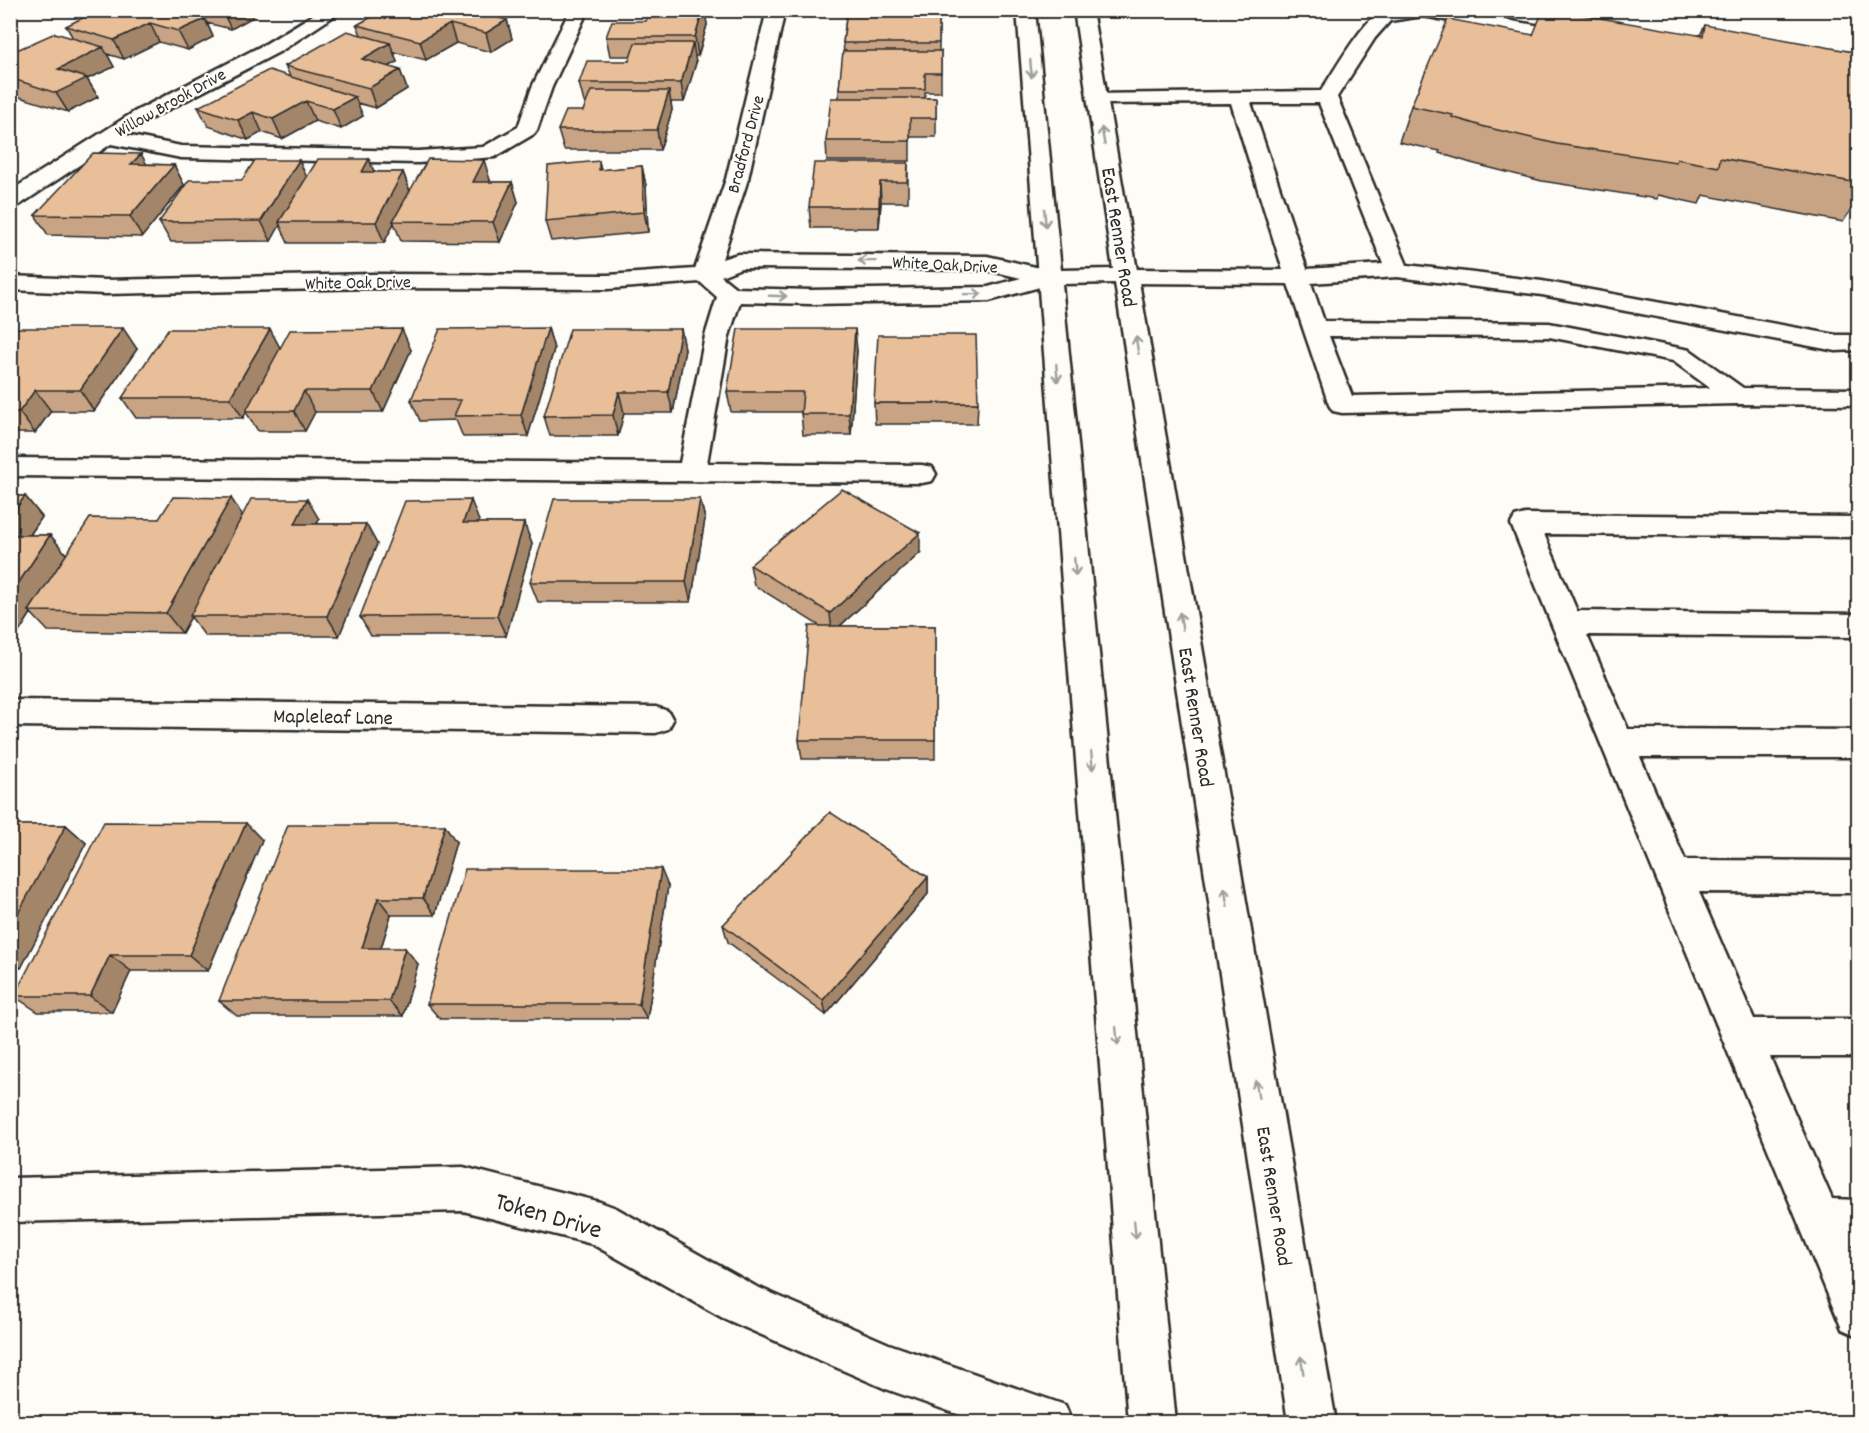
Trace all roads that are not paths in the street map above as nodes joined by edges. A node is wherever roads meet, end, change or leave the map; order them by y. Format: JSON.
{"nodes":[{"id":1,"x":334,"y":10,"type":"edge"},
{"id":2,"x":579,"y":10,"type":"edge"},
{"id":3,"x":776,"y":10,"type":"edge"},
{"id":4,"x":1026,"y":10,"type":"edge"},
{"id":5,"x":1083,"y":10,"type":"edge"},
{"id":6,"x":1598,"y":42,"type":"edge"},
{"id":7,"x":1239,"y":97,"type":"junction"},
{"id":8,"x":1327,"y":97,"type":"junction"},
{"id":9,"x":1097,"y":98,"type":"junction"},
{"id":10,"x":106,"y":137,"type":"junction"},
{"id":11,"x":10,"y":201,"type":"edge"},
{"id":12,"x":1397,"y":270,"type":"junction"},
{"id":13,"x":705,"y":275,"type":"junction"},
{"id":14,"x":1126,"y":276,"type":"junction"},
{"id":15,"x":1050,"y":277,"type":"junction"},
{"id":16,"x":1298,"y":277,"type":"junction"},
{"id":17,"x":10,"y":283,"type":"edge"},
{"id":18,"x":730,"y":295,"type":"junction"},
{"id":19,"x":1675,"y":312,"type":"junction"},
{"id":20,"x":1314,"y":328,"type":"junction"},
{"id":21,"x":1858,"y":343,"type":"edge"},
{"id":22,"x":1681,"y":356,"type":"junction"},
{"id":23,"x":1737,"y":396,"type":"junction"},
{"id":24,"x":1858,"y":397,"type":"edge"},
{"id":25,"x":10,"y":467,"type":"edge"},
{"id":26,"x":692,"y":472,"type":"junction"},
{"id":27,"x":922,"y":474,"type":"dead end"},
{"id":28,"x":1858,"y":527,"type":"edge"},
{"id":29,"x":1566,"y":622,"type":"junction"},
{"id":30,"x":1858,"y":625,"type":"edge"},
{"id":31,"x":10,"y":713,"type":"edge"},
{"id":32,"x":656,"y":720,"type":"dead end"},
{"id":33,"x":1617,"y":743,"type":"junction"},
{"id":34,"x":1858,"y":743,"type":"edge"},
{"id":35,"x":1673,"y":876,"type":"junction"},
{"id":36,"x":1858,"y":877,"type":"edge"},
{"id":37,"x":1742,"y":1038,"type":"junction"},
{"id":38,"x":1858,"y":1038,"type":"edge"},
{"id":39,"x":10,"y":1200,"type":"edge"},
{"id":40,"x":1839,"y":1222,"type":"edge"},
{"id":41,"x":1858,"y":1313,"type":"edge"},
{"id":42,"x":1048,"y":1422,"type":"edge"},
{"id":43,"x":1152,"y":1422,"type":"edge"},
{"id":44,"x":1311,"y":1422,"type":"edge"}],
"edges":[{"from":1,"to":10,"type":"street","name":"Willow Brook Drive"},
{"from":2,"to":10,"type":"street"},
{"from":3,"to":13,"type":"street","name":"Bradford Drive"},
{"from":4,"to":15,"type":"street","one_way":true},
{"from":5,"to":9,"type":"street","name":"East Renner Road"},
{"from":6,"to":8,"type":"street"},
{"from":7,"to":8,"type":"street"},
{"from":7,"to":9,"type":"street"},
{"from":7,"to":16,"type":"street"},
{"from":8,"to":12,"type":"street"},
{"from":14,"to":9,"type":"street","name":"East Renner Road","one_way":true},
{"from":10,"to":11,"type":"street","name":"Willow Brook Drive"},
{"from":12,"to":16,"type":"street"},
{"from":12,"to":19,"type":"street"},
{"from":15,"to":13,"type":"street","name":"White Oak Drive","one_way":true},
{"from":13,"to":17,"type":"street","name":"White Oak Drive"},
{"from":13,"to":18,"type":"street"},
{"from":14,"to":15,"type":"street"},
{"from":14,"to":16,"type":"street"},
{"from":44,"to":14,"type":"street","name":"East Renner Road","one_way":true},
{"from":18,"to":15,"type":"street","name":"White Oak Drive","one_way":true},
{"from":15,"to":43,"type":"street","one_way":true},
{"from":16,"to":20,"type":"street"},
{"from":18,"to":26,"type":"street"},
{"from":19,"to":21,"type":"street"},
{"from":19,"to":22,"type":"street"},
{"from":20,"to":22,"type":"street"},
{"from":20,"to":23,"type":"street"},
{"from":22,"to":23,"type":"street"},
{"from":23,"to":24,"type":"street"},
{"from":25,"to":26,"type":"street"},
{"from":26,"to":27,"type":"street"},
{"from":28,"to":29,"type":"street"},
{"from":29,"to":30,"type":"street"},
{"from":29,"to":33,"type":"street"},
{"from":31,"to":32,"type":"street","name":"Mapleleaf Lane"},
{"from":33,"to":34,"type":"street"},
{"from":33,"to":35,"type":"street"},
{"from":35,"to":36,"type":"street"},
{"from":35,"to":37,"type":"street"},
{"from":37,"to":38,"type":"street"},
{"from":37,"to":40,"type":"street"},
{"from":39,"to":42,"type":"street","name":"Token Drive"},
{"from":40,"to":41,"type":"street"}]}
